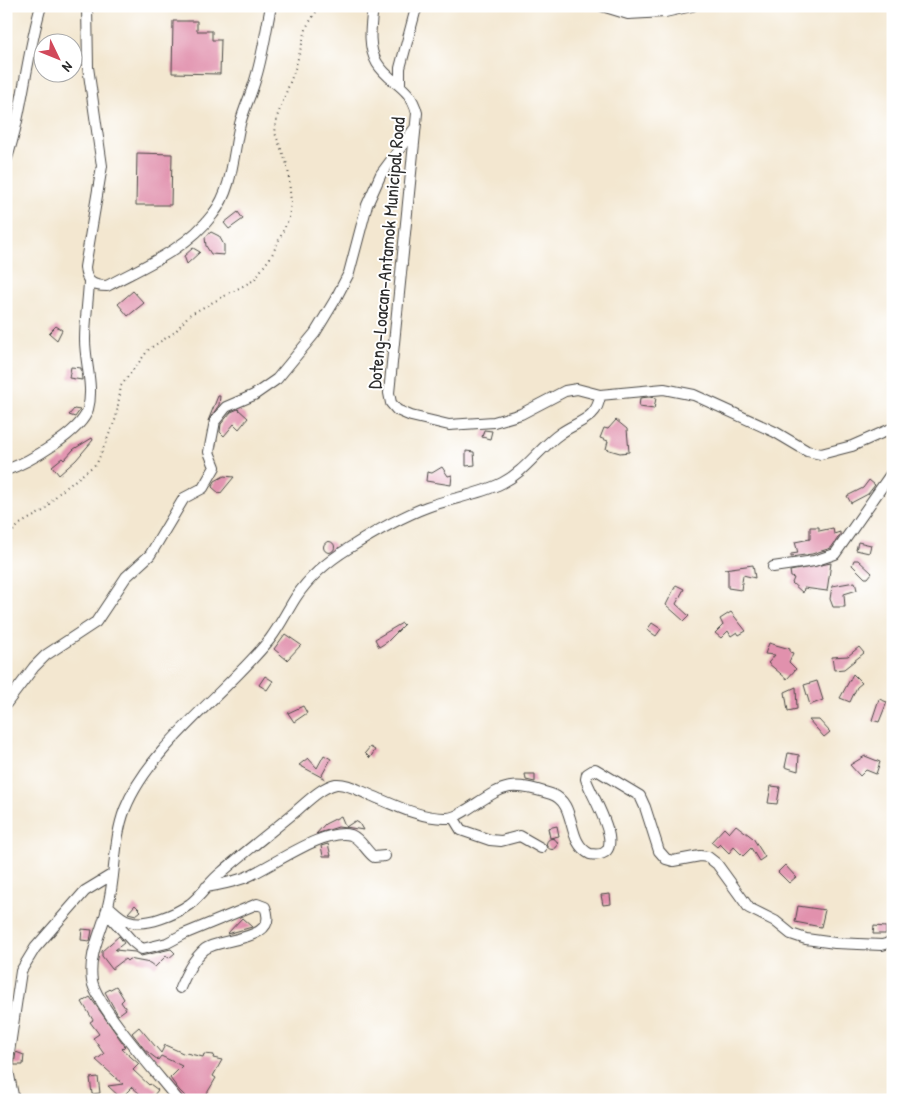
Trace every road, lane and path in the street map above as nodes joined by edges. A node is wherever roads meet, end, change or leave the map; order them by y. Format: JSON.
{"nodes":[{"id":1,"x":41,"y":6,"type":"edge"},
{"id":2,"x":87,"y":6,"type":"edge"},
{"id":3,"x":271,"y":6,"type":"edge"},
{"id":4,"x":320,"y":6,"type":"edge"},
{"id":5,"x":373,"y":6,"type":"edge"},
{"id":6,"x":419,"y":6,"type":"edge"},
{"id":7,"x":602,"y":6,"type":"edge"},
{"id":8,"x":692,"y":6,"type":"edge"},
{"id":9,"x":400,"y":84,"type":"junction"},
{"id":10,"x":415,"y":128,"type":"junction"},
{"id":11,"x":6,"y":161,"type":"edge"},
{"id":12,"x":89,"y":282,"type":"junction"},
{"id":13,"x":600,"y":395,"type":"junction"},
{"id":14,"x":893,"y":428,"type":"edge"},
{"id":15,"x":6,"y":470,"type":"edge"},
{"id":16,"x":893,"y":471,"type":"edge"},
{"id":17,"x":6,"y":538,"type":"edge"},
{"id":18,"x":774,"y":567,"type":"dead end"},
{"id":19,"x":6,"y":704,"type":"edge"},
{"id":20,"x":453,"y":817,"type":"junction"},
{"id":21,"x":542,"y":848,"type":"dead end"},
{"id":22,"x":385,"y":856,"type":"dead end"},
{"id":23,"x":113,"y":874,"type":"junction"},
{"id":24,"x":206,"y":887,"type":"junction"},
{"id":25,"x":107,"y":909,"type":"junction"},
{"id":26,"x":893,"y":942,"type":"edge"},
{"id":27,"x":180,"y":988,"type":"dead end"},
{"id":28,"x":14,"y":1100,"type":"edge"},
{"id":29,"x":178,"y":1100,"type":"edge"}],
"edges":[{"from":1,"to":11,"type":"street"},
{"from":2,"to":12,"type":"street"},
{"from":3,"to":12,"type":"street"},
{"from":4,"to":17,"type":"path"},
{"from":5,"to":9,"type":"street","name":"Doteng-Loacan-Antamok Municipal Road"},
{"from":6,"to":9,"type":"street"},
{"from":7,"to":8,"type":"street"},
{"from":9,"to":10,"type":"street","name":"Doteng-Loacan-Antamok Municipal Road"},
{"from":10,"to":13,"type":"street","name":"Doteng-Loacan-Antamok Municipal Road"},
{"from":10,"to":19,"type":"street"},
{"from":12,"to":15,"type":"street"},
{"from":13,"to":14,"type":"street","name":"Doteng-Loacan-Antamok Municipal Road"},
{"from":13,"to":23,"type":"street"},
{"from":16,"to":18,"type":"street"},
{"from":20,"to":21,"type":"street"},
{"from":20,"to":24,"type":"street"},
{"from":20,"to":26,"type":"street"},
{"from":22,"to":24,"type":"street"},
{"from":23,"to":25,"type":"street"},
{"from":23,"to":28,"type":"street"},
{"from":24,"to":25,"type":"street"},
{"from":25,"to":27,"type":"street"},
{"from":25,"to":29,"type":"street"}]}
